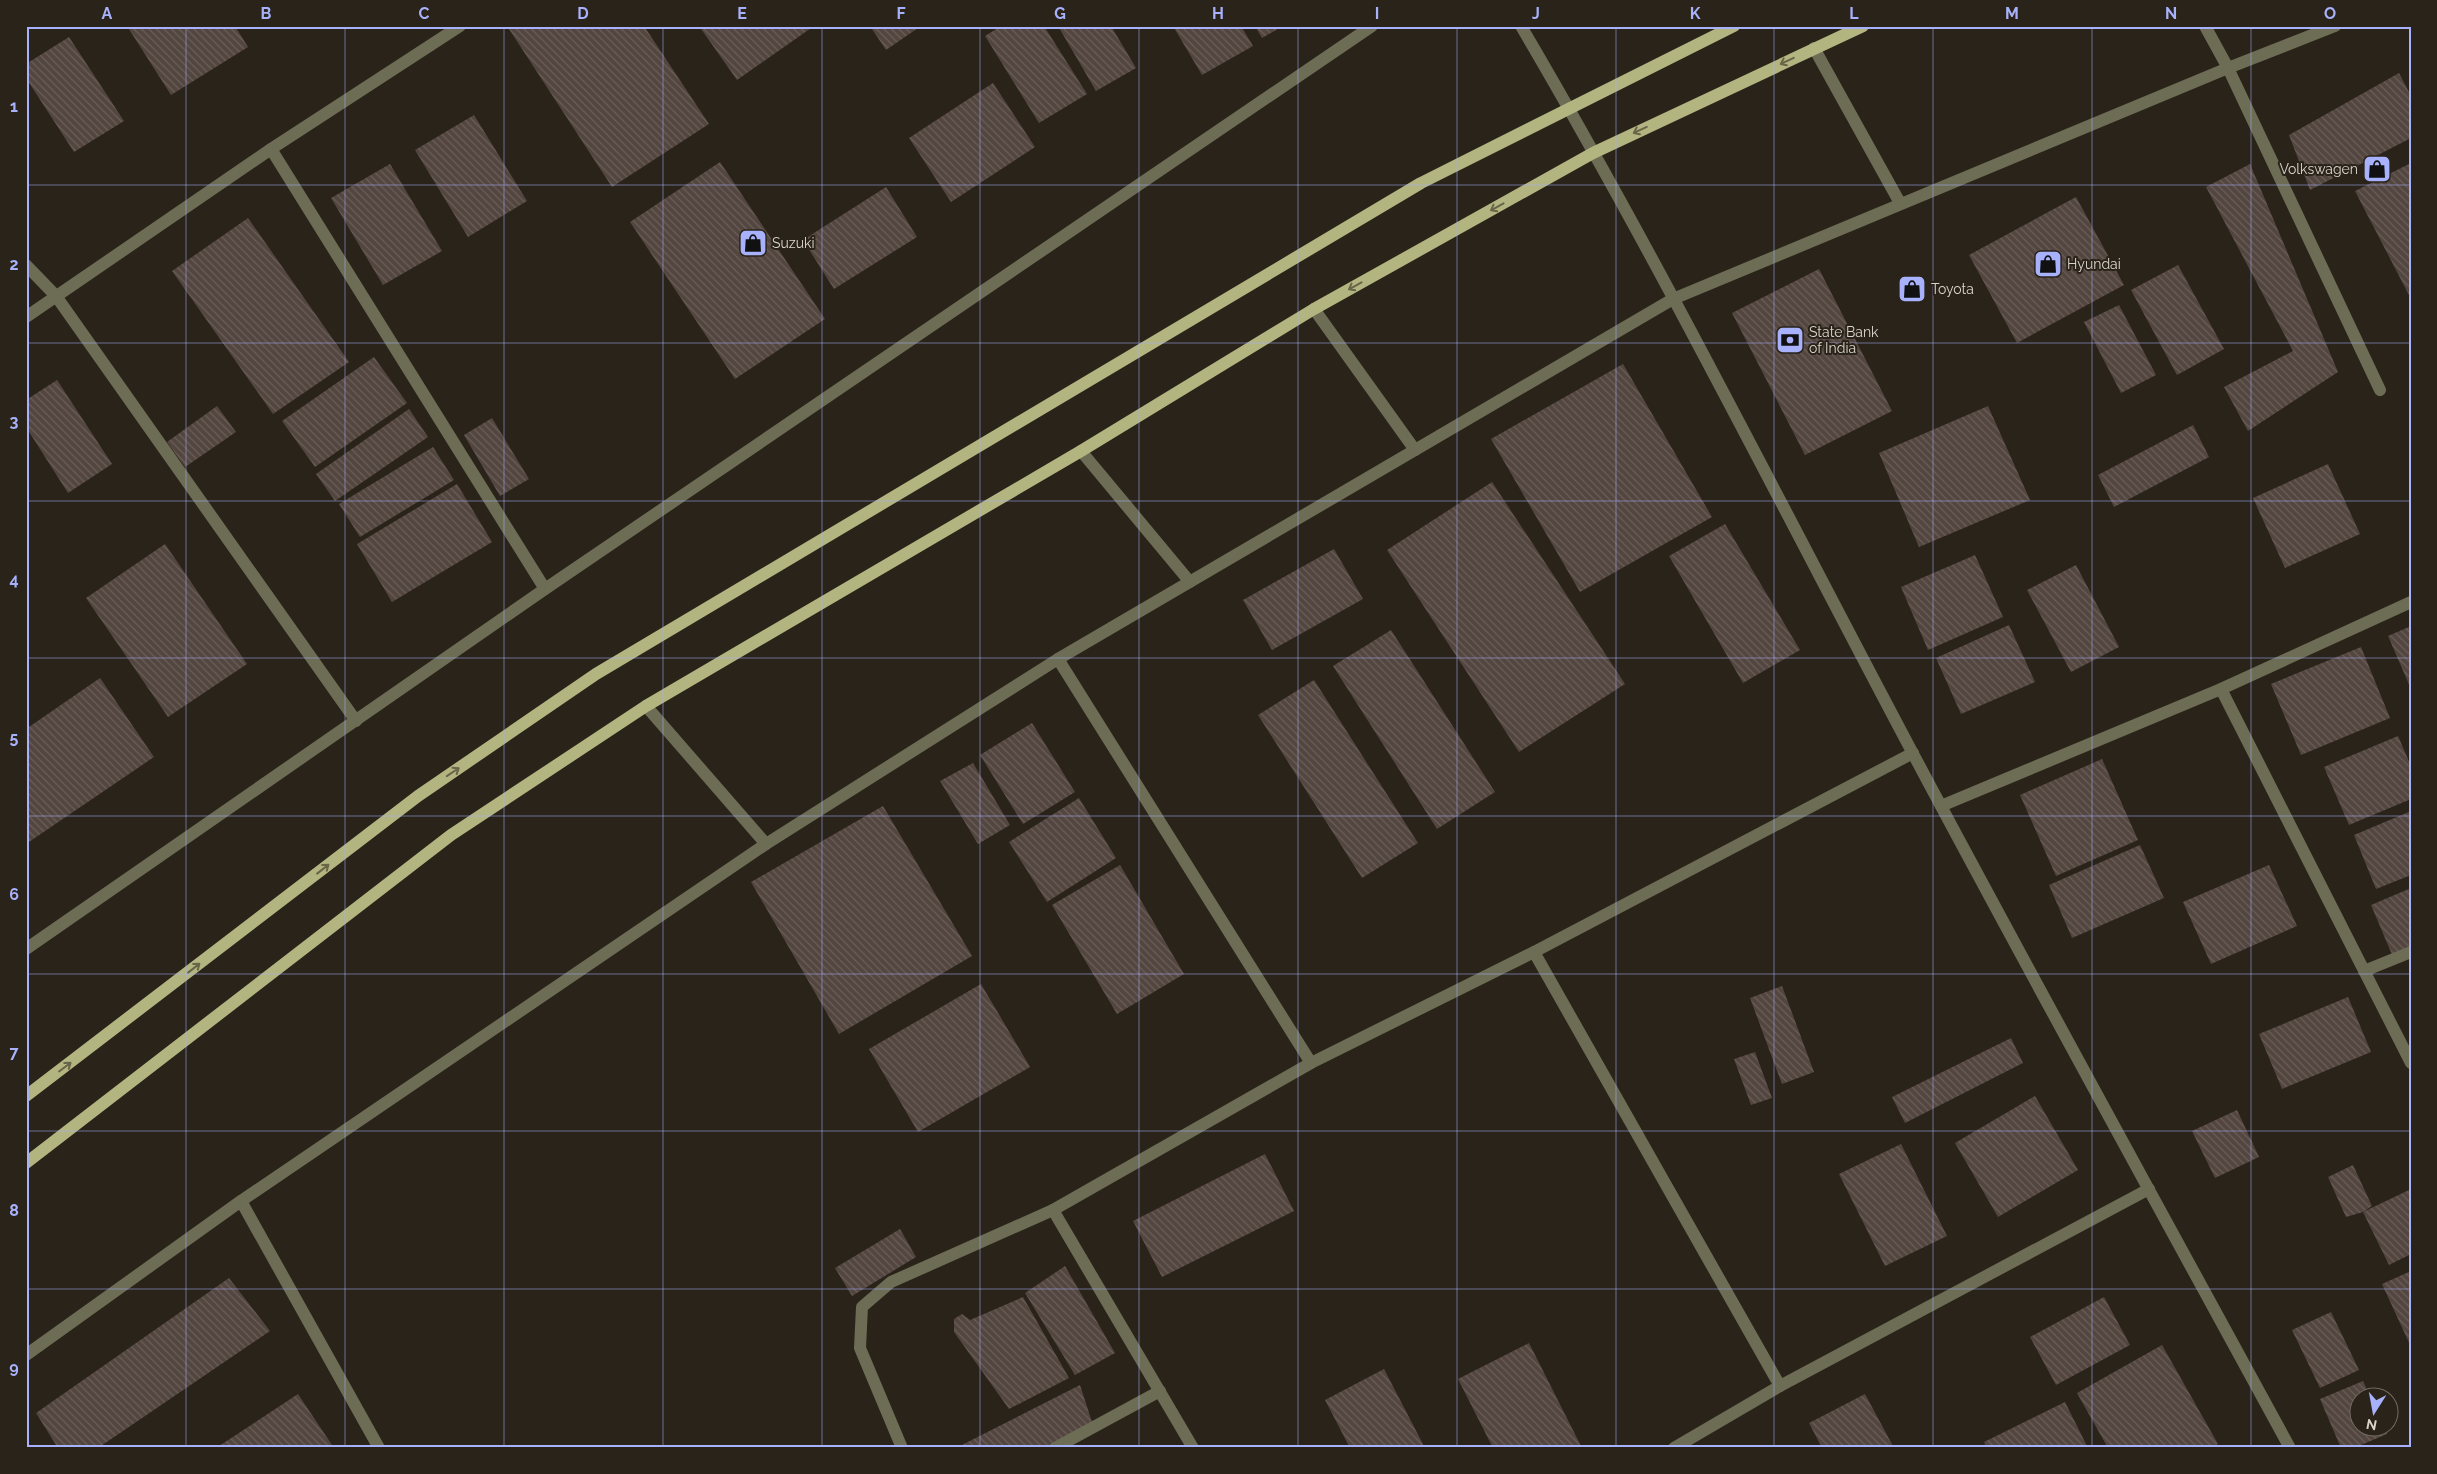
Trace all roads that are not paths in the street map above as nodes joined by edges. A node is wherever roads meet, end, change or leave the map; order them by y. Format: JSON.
{"nodes":[{"id":1,"x":460,"y":26,"type":"edge"},
{"id":2,"x":1372,"y":26,"type":"edge"},
{"id":3,"x":1521,"y":26,"type":"edge"},
{"id":4,"x":1734,"y":26,"type":"edge"},
{"id":5,"x":1864,"y":26,"type":"edge"},
{"id":6,"x":2205,"y":26,"type":"edge"},
{"id":7,"x":2335,"y":26,"type":"edge"},
{"id":8,"x":1814,"y":48,"type":"junction"},
{"id":9,"x":2228,"y":68,"type":"junction"},
{"id":10,"x":1570,"y":109,"type":"junction"},
{"id":11,"x":271,"y":149,"type":"junction"},
{"id":12,"x":1594,"y":153,"type":"junction"},
{"id":13,"x":1900,"y":203,"type":"junction"},
{"id":14,"x":26,"y":265,"type":"edge"},
{"id":15,"x":56,"y":296,"type":"junction"},
{"id":16,"x":1673,"y":299,"type":"junction"},
{"id":17,"x":1314,"y":309,"type":"junction"},
{"id":18,"x":26,"y":317,"type":"edge"},
{"id":19,"x":2380,"y":390,"type":"dead end"},
{"id":20,"x":1415,"y":450,"type":"junction"},
{"id":21,"x":1081,"y":451,"type":"junction"},
{"id":22,"x":1190,"y":582,"type":"junction"},
{"id":23,"x":545,"y":589,"type":"junction"},
{"id":24,"x":2411,"y":602,"type":"edge"},
{"id":25,"x":1058,"y":660,"type":"junction"},
{"id":26,"x":2221,"y":690,"type":"junction"},
{"id":27,"x":646,"y":706,"type":"junction"},
{"id":28,"x":356,"y":721,"type":"junction"},
{"id":29,"x":1913,"y":753,"type":"junction"},
{"id":30,"x":1941,"y":806,"type":"junction"},
{"id":31,"x":766,"y":844,"type":"junction"},
{"id":32,"x":26,"y":949,"type":"edge"},
{"id":33,"x":1534,"y":952,"type":"junction"},
{"id":34,"x":2411,"y":952,"type":"edge"},
{"id":35,"x":2364,"y":971,"type":"junction"},
{"id":36,"x":1311,"y":1063,"type":"junction"},
{"id":37,"x":2411,"y":1063,"type":"edge"},
{"id":38,"x":26,"y":1096,"type":"edge"},
{"id":39,"x":26,"y":1163,"type":"edge"},
{"id":40,"x":2149,"y":1189,"type":"junction"},
{"id":41,"x":241,"y":1201,"type":"junction"},
{"id":42,"x":1053,"y":1210,"type":"junction"},
{"id":43,"x":26,"y":1356,"type":"edge"},
{"id":44,"x":1780,"y":1386,"type":"junction"},
{"id":45,"x":1160,"y":1391,"type":"junction"},
{"id":46,"x":379,"y":1448,"type":"edge"},
{"id":47,"x":902,"y":1448,"type":"edge"},
{"id":48,"x":1055,"y":1448,"type":"edge"},
{"id":49,"x":1193,"y":1448,"type":"edge"},
{"id":50,"x":1674,"y":1448,"type":"edge"},
{"id":51,"x":2290,"y":1448,"type":"edge"}],
"edges":[{"from":1,"to":11,"type":"street"},
{"from":2,"to":23,"type":"street"},
{"from":3,"to":10,"type":"street"},
{"from":4,"to":10,"type":"main road"},
{"from":5,"to":8,"type":"main road"},
{"from":6,"to":9,"type":"street"},
{"from":7,"to":9,"type":"street"},
{"from":8,"to":12,"type":"main road","one_way":true},
{"from":8,"to":13,"type":"street"},
{"from":9,"to":13,"type":"street"},
{"from":9,"to":19,"type":"street"},
{"from":10,"to":12,"type":"street"},
{"from":38,"to":10,"type":"main road","one_way":true},
{"from":11,"to":15,"type":"street"},
{"from":11,"to":23,"type":"street"},
{"from":12,"to":16,"type":"street"},
{"from":12,"to":17,"type":"main road","one_way":true},
{"from":13,"to":16,"type":"street"},
{"from":14,"to":15,"type":"street"},
{"from":15,"to":18,"type":"street"},
{"from":15,"to":28,"type":"street"},
{"from":16,"to":20,"type":"street"},
{"from":16,"to":29,"type":"street"},
{"from":17,"to":20,"type":"street"},
{"from":17,"to":21,"type":"main road"},
{"from":20,"to":22,"type":"street"},
{"from":21,"to":22,"type":"street"},
{"from":21,"to":27,"type":"main road"},
{"from":22,"to":25,"type":"street"},
{"from":23,"to":28,"type":"street"},
{"from":24,"to":26,"type":"street"},
{"from":25,"to":31,"type":"street"},
{"from":25,"to":36,"type":"street"},
{"from":26,"to":30,"type":"street"},
{"from":26,"to":35,"type":"street"},
{"from":27,"to":31,"type":"street"},
{"from":27,"to":39,"type":"main road"},
{"from":28,"to":32,"type":"street"},
{"from":29,"to":30,"type":"street"},
{"from":29,"to":33,"type":"street"},
{"from":30,"to":40,"type":"street"},
{"from":31,"to":41,"type":"street"},
{"from":33,"to":36,"type":"street"},
{"from":33,"to":44,"type":"street"},
{"from":34,"to":35,"type":"street"},
{"from":35,"to":37,"type":"street"},
{"from":36,"to":42,"type":"street"},
{"from":40,"to":44,"type":"street"},
{"from":40,"to":51,"type":"street"},
{"from":41,"to":43,"type":"street"},
{"from":41,"to":46,"type":"street"},
{"from":42,"to":45,"type":"street"},
{"from":42,"to":47,"type":"street"},
{"from":44,"to":50,"type":"street"},
{"from":45,"to":48,"type":"street"},
{"from":45,"to":49,"type":"street"}]}
